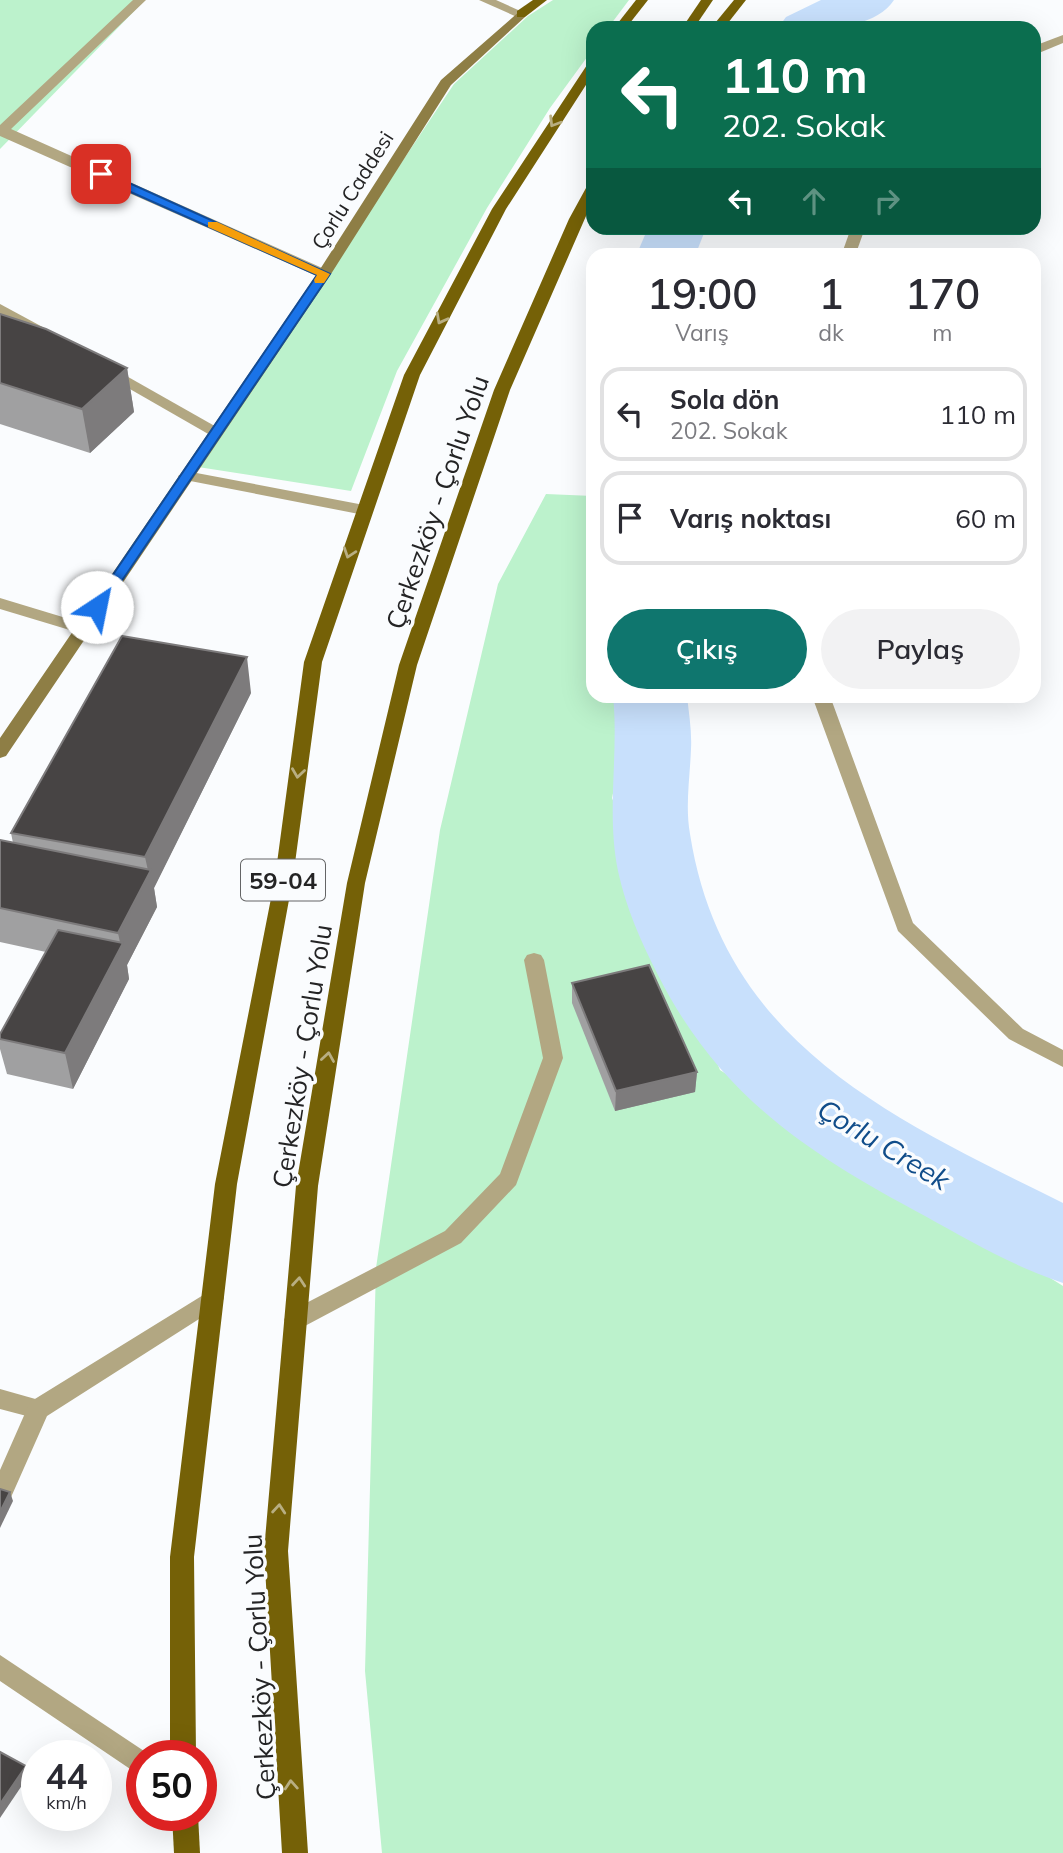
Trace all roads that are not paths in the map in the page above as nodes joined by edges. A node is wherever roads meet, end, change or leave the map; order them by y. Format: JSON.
{"nodes":[{"id":1,"x":140,"y":0,"type":"edge"},
{"id":2,"x":485,"y":0,"type":"edge"},
{"id":3,"x":541,"y":0,"type":"edge"},
{"id":4,"x":642,"y":0,"type":"edge"},
{"id":5,"x":707,"y":0,"type":"edge"},
{"id":6,"x":740,"y":0,"type":"edge"},
{"id":7,"x":521,"y":14,"type":"junction"},
{"id":8,"x":626,"y":21,"type":"edge"},
{"id":9,"x":693,"y":21,"type":"edge"},
{"id":10,"x":723,"y":21,"type":"edge"},
{"id":11,"x":1063,"y":38,"type":"edge"},
{"id":12,"x":1041,"y":48,"type":"edge"},
{"id":13,"x":586,"y":76,"type":"edge"},
{"id":14,"x":1,"y":131,"type":"edge"},
{"id":15,"x":586,"y":201,"type":"edge"},
{"id":16,"x":586,"y":205,"type":"edge"},
{"id":17,"x":576,"y":219,"type":"junction"},
{"id":18,"x":324,"y":274,"type":"junction"},
{"id":19,"x":0,"y":308,"type":"edge"},
{"id":20,"x":60,"y":342,"type":"edge"},
{"id":21,"x":95,"y":363,"type":"edge"},
{"id":22,"x":215,"y":432,"type":"junction"},
{"id":23,"x":186,"y":475,"type":"junction"},
{"id":24,"x":363,"y":510,"type":"junction"},
{"id":25,"x":0,"y":603,"type":"edge"},
{"id":26,"x":83,"y":629,"type":"junction"},
{"id":27,"x":824,"y":703,"type":"edge"},
{"id":28,"x":0,"y":752,"type":"edge"},
{"id":29,"x":534,"y":960,"type":"dead end"},
{"id":30,"x":1063,"y":1059,"type":"edge"},
{"id":31,"x":212,"y":1298,"type":"junction"},
{"id":32,"x":295,"y":1320,"type":"junction"},
{"id":33,"x":0,"y":1399,"type":"edge"},
{"id":34,"x":38,"y":1409,"type":"junction"},
{"id":35,"x":0,"y":1497,"type":"edge"},
{"id":36,"x":0,"y":1667,"type":"edge"},
{"id":37,"x":183,"y":1740,"type":"edge"},
{"id":38,"x":126,"y":1754,"type":"edge"},
{"id":39,"x":186,"y":1831,"type":"edge"},
{"id":40,"x":187,"y":1853,"type":"edge"},
{"id":41,"x":295,"y":1853,"type":"edge"}],
"edges":[{"from":1,"to":14,"type":"street"},
{"from":2,"to":7,"type":"street"},
{"from":3,"to":7,"type":"main road"},
{"from":4,"to":8,"type":"main road"},
{"from":5,"to":9,"type":"main road"},
{"from":6,"to":10,"type":"main road"},
{"from":7,"to":18,"type":"main road","name":"Çorlu Caddesi"},
{"from":11,"to":12,"type":"street"},
{"from":13,"to":24,"type":"main road","number":"59-04","one_way":true},
{"from":14,"to":18,"type":"street"},
{"from":15,"to":17,"type":"main road","number":"59-04"},
{"from":16,"to":17,"type":"main road"},
{"from":32,"to":17,"type":"main road","name":"Çerkezköy - Çorlu Yolu","number":"59-04","one_way":true},
{"from":18,"to":22,"type":"main road","name":"Çorlu Caddesi"},
{"from":19,"to":20,"type":"street"},
{"from":21,"to":22,"type":"street"},
{"from":22,"to":23,"type":"main road","name":"Çorlu Caddesi"},
{"from":23,"to":24,"type":"street"},
{"from":23,"to":26,"type":"main road","name":"Çorlu Caddesi"},
{"from":24,"to":31,"type":"main road","number":"59-04","one_way":true},
{"from":25,"to":26,"type":"street"},
{"from":26,"to":28,"type":"main road","name":"Çorlu Caddesi"},
{"from":27,"to":30,"type":"street"},
{"from":29,"to":32,"type":"street"},
{"from":31,"to":34,"type":"street"},
{"from":31,"to":37,"type":"main road","number":"59-04"},
{"from":41,"to":32,"type":"main road","name":"Çerkezköy - Çorlu Yolu","number":"59-04","one_way":true},
{"from":33,"to":34,"type":"street"},
{"from":34,"to":35,"type":"street"},
{"from":36,"to":38,"type":"street"},
{"from":39,"to":40,"type":"main road"}]}
